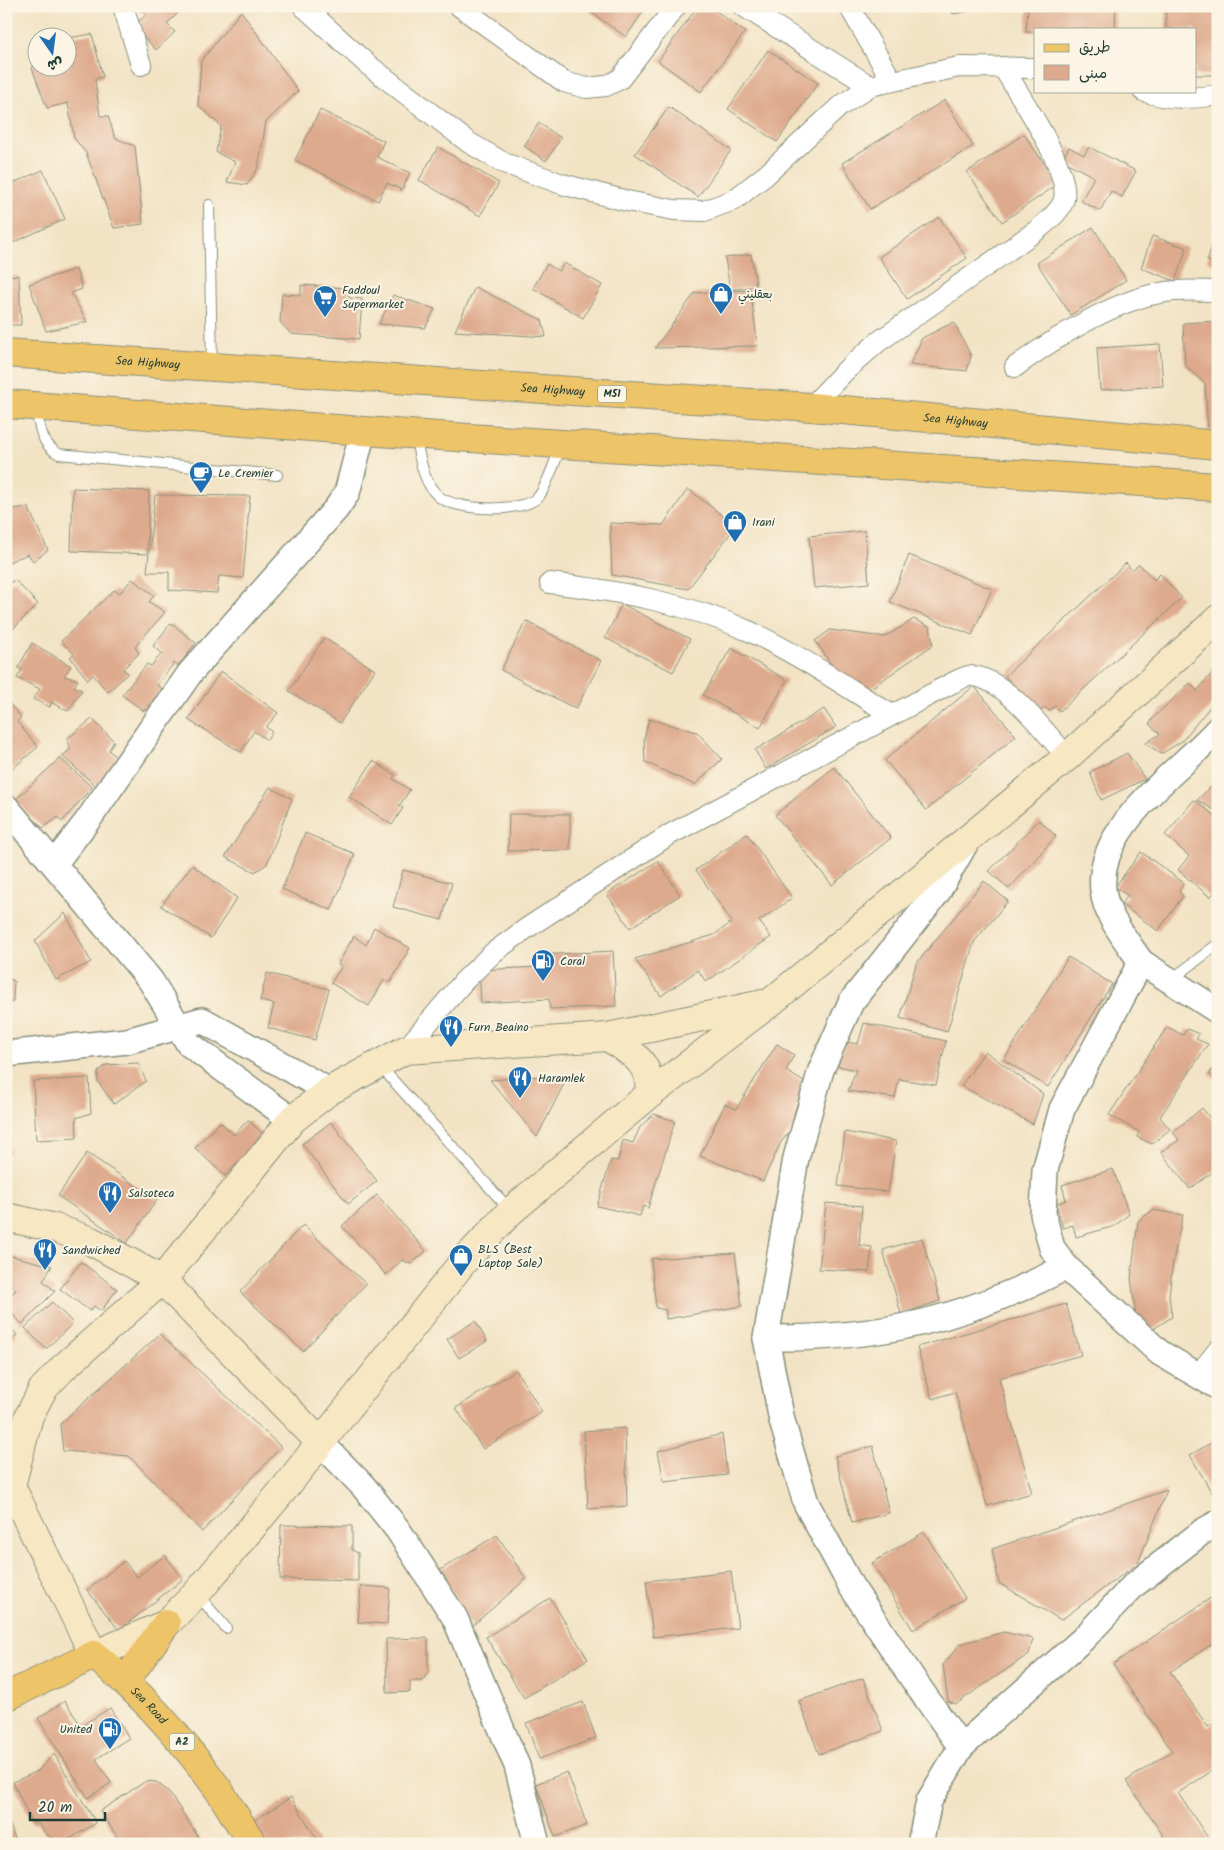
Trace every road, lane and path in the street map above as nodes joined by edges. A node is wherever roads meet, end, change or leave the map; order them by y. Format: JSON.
{"nodes":[{"id":1,"x":123,"y":6,"type":"edge"},
{"id":2,"x":460,"y":6,"type":"edge"},
{"id":3,"x":676,"y":6,"type":"edge"},
{"id":4,"x":743,"y":6,"type":"edge"},
{"id":5,"x":849,"y":6,"type":"edge"},
{"id":6,"x":306,"y":8,"type":"edge"},
{"id":7,"x":141,"y":65,"type":"dead end"},
{"id":8,"x":1004,"y":68,"type":"junction"},
{"id":9,"x":1034,"y":68,"type":"edge"},
{"id":10,"x":892,"y":81,"type":"junction"},
{"id":11,"x":870,"y":86,"type":"junction"},
{"id":12,"x":1147,"y":92,"type":"edge"},
{"id":13,"x":1218,"y":95,"type":"edge"},
{"id":14,"x":209,"y":205,"type":"dead end"},
{"id":15,"x":1218,"y":291,"type":"edge"},
{"id":16,"x":6,"y":353,"type":"edge"},
{"id":17,"x":1015,"y":367,"type":"dead end"},
{"id":18,"x":212,"y":368,"type":"junction"},
{"id":19,"x":6,"y":404,"type":"edge"},
{"id":20,"x":36,"y":406,"type":"junction"},
{"id":21,"x":811,"y":407,"type":"junction"},
{"id":22,"x":363,"y":430,"type":"junction"},
{"id":23,"x":414,"y":434,"type":"junction"},
{"id":24,"x":562,"y":444,"type":"junction"},
{"id":25,"x":1218,"y":446,"type":"edge"},
{"id":26,"x":277,"y":475,"type":"dead end"},
{"id":27,"x":1218,"y":487,"type":"edge"},
{"id":28,"x":550,"y":583,"type":"dead end"},
{"id":29,"x":1218,"y":619,"type":"edge"},
{"id":30,"x":892,"y":715,"type":"junction"},
{"id":31,"x":1218,"y":729,"type":"edge"},
{"id":32,"x":1067,"y":757,"type":"junction"},
{"id":33,"x":6,"y":807,"type":"edge"},
{"id":34,"x":970,"y":836,"type":"junction"},
{"id":35,"x":55,"y":863,"type":"junction"},
{"id":36,"x":1218,"y":944,"type":"edge"},
{"id":37,"x":1141,"y":962,"type":"junction"},
{"id":38,"x":1170,"y":981,"type":"junction"},
{"id":39,"x":771,"y":1002,"type":"junction"},
{"id":40,"x":1218,"y":1011,"type":"edge"},
{"id":41,"x":179,"y":1025,"type":"junction"},
{"id":42,"x":608,"y":1037,"type":"junction"},
{"id":43,"x":405,"y":1050,"type":"junction"},
{"id":44,"x":6,"y":1054,"type":"edge"},
{"id":45,"x":378,"y":1065,"type":"junction"},
{"id":46,"x":329,"y":1091,"type":"junction"},
{"id":47,"x":650,"y":1094,"type":"junction"},
{"id":48,"x":292,"y":1120,"type":"junction"},
{"id":49,"x":511,"y":1211,"type":"junction"},
{"id":50,"x":6,"y":1217,"type":"edge"},
{"id":51,"x":1066,"y":1267,"type":"junction"},
{"id":52,"x":162,"y":1280,"type":"junction"},
{"id":53,"x":766,"y":1338,"type":"junction"},
{"id":54,"x":1218,"y":1350,"type":"edge"},
{"id":55,"x":1208,"y":1381,"type":"edge"},
{"id":56,"x":320,"y":1442,"type":"junction"},
{"id":57,"x":9,"y":1481,"type":"edge"},
{"id":58,"x":1218,"y":1523,"type":"edge"},
{"id":59,"x":197,"y":1594,"type":"junction"},
{"id":60,"x":166,"y":1624,"type":"junction"},
{"id":61,"x":226,"y":1628,"type":"dead end"},
{"id":62,"x":94,"y":1655,"type":"junction"},
{"id":63,"x":126,"y":1680,"type":"junction"},
{"id":64,"x":6,"y":1698,"type":"edge"},
{"id":65,"x":961,"y":1747,"type":"junction"},
{"id":66,"x":253,"y":1844,"type":"edge"},
{"id":67,"x":537,"y":1844,"type":"edge"},
{"id":68,"x":920,"y":1844,"type":"edge"}],
"edges":[{"from":1,"to":7,"type":"street"},
{"from":2,"to":3,"type":"street"},
{"from":4,"to":11,"type":"street"},
{"from":5,"to":10,"type":"street"},
{"from":6,"to":11,"type":"street"},
{"from":8,"to":9,"type":"street"},
{"from":8,"to":10,"type":"street"},
{"from":8,"to":21,"type":"street"},
{"from":10,"to":11,"type":"street"},
{"from":12,"to":13,"type":"street"},
{"from":14,"to":18,"type":"lane"},
{"from":15,"to":17,"type":"street"},
{"from":16,"to":18,"type":"main road","name":"Sea Highway","number":"M51"},
{"from":18,"to":21,"type":"main road","name":"Sea Highway","number":"M51"},
{"from":19,"to":20,"type":"main road"},
{"from":20,"to":22,"type":"main road"},
{"from":20,"to":26,"type":"lane"},
{"from":21,"to":25,"type":"main road","name":"Sea Highway","number":"M51"},
{"from":22,"to":23,"type":"main road"},
{"from":22,"to":35,"type":"street"},
{"from":23,"to":24,"type":"main road"},
{"from":23,"to":24,"type":"lane"},
{"from":24,"to":27,"type":"main road"},
{"from":28,"to":30,"type":"street"},
{"from":29,"to":32,"type":"main road"},
{"from":30,"to":32,"type":"street"},
{"from":30,"to":43,"type":"street"},
{"from":31,"to":37,"type":"street"},
{"from":32,"to":34,"type":"main road"},
{"from":33,"to":35,"type":"street"},
{"from":34,"to":39,"type":"main road"},
{"from":34,"to":53,"type":"street"},
{"from":35,"to":41,"type":"street"},
{"from":36,"to":38,"type":"lane"},
{"from":37,"to":38,"type":"street"},
{"from":37,"to":51,"type":"street"},
{"from":38,"to":40,"type":"street"},
{"from":39,"to":42,"type":"main road"},
{"from":39,"to":47,"type":"main road"},
{"from":41,"to":44,"type":"street"},
{"from":41,"to":46,"type":"street"},
{"from":41,"to":48,"type":"street"},
{"from":42,"to":43,"type":"main road"},
{"from":42,"to":47,"type":"main road"},
{"from":43,"to":45,"type":"main road"},
{"from":45,"to":46,"type":"main road"},
{"from":45,"to":49,"type":"lane"},
{"from":46,"to":48,"type":"main road"},
{"from":47,"to":49,"type":"main road"},
{"from":48,"to":52,"type":"main road"},
{"from":49,"to":56,"type":"main road"},
{"from":50,"to":52,"type":"main road"},
{"from":51,"to":53,"type":"street"},
{"from":51,"to":55,"type":"street"},
{"from":52,"to":56,"type":"main road"},
{"from":52,"to":57,"type":"main road"},
{"from":53,"to":65,"type":"street"},
{"from":54,"to":55,"type":"street"},
{"from":56,"to":59,"type":"main road"},
{"from":56,"to":67,"type":"street"},
{"from":57,"to":62,"type":"main road"},
{"from":58,"to":65,"type":"street"},
{"from":59,"to":60,"type":"main road"},
{"from":59,"to":61,"type":"lane"},
{"from":60,"to":62,"type":"main road"},
{"from":60,"to":63,"type":"main road"},
{"from":62,"to":63,"type":"main road","name":"Sea Road","number":"A2"},
{"from":62,"to":64,"type":"main road"},
{"from":63,"to":66,"type":"main road","name":"Sea Road","number":"A2"},
{"from":65,"to":68,"type":"street"}]}
